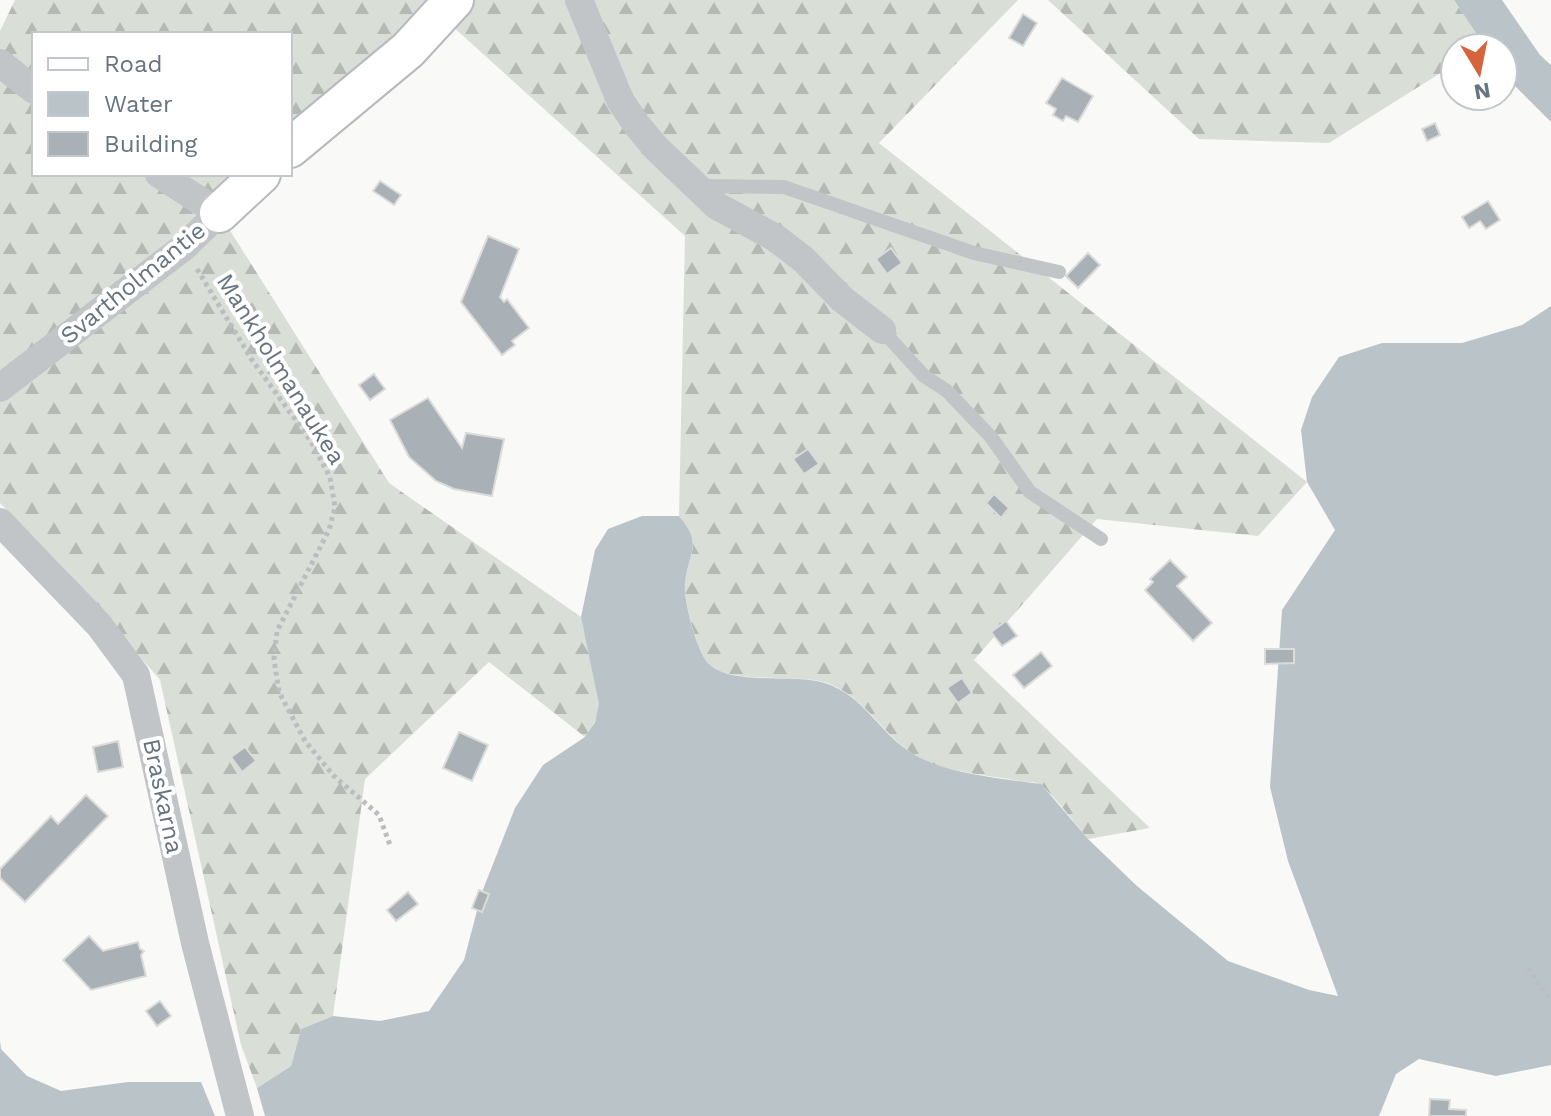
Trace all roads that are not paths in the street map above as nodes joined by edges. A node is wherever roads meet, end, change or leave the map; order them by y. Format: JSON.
{"nodes":[{"id":1,"x":454,"y":0,"type":"edge"},
{"id":2,"x":579,"y":0,"type":"edge"},
{"id":3,"x":0,"y":63,"type":"edge"},
{"id":4,"x":32,"y":88,"type":"edge"},
{"id":5,"x":292,"y":146,"type":"edge"},
{"id":6,"x":162,"y":176,"type":"edge"},
{"id":7,"x":259,"y":176,"type":"edge"},
{"id":8,"x":697,"y":186,"type":"junction"},
{"id":9,"x":219,"y":213,"type":"junction"},
{"id":10,"x":1059,"y":272,"type":"dead end"},
{"id":11,"x":882,"y":330,"type":"joint"},
{"id":12,"x":0,"y":388,"type":"edge"},
{"id":13,"x":0,"y":522,"type":"edge"},
{"id":14,"x":1101,"y":539,"type":"dead end"},
{"id":15,"x":240,"y":1116,"type":"edge"}],
"edges":[{"from":1,"to":5,"type":"street"},
{"from":2,"to":8,"type":"street"},
{"from":3,"to":4,"type":"street"},
{"from":6,"to":9,"type":"street"},
{"from":7,"to":9,"type":"street","name":"Svartholmantie"},
{"from":8,"to":10,"type":"lane"},
{"from":8,"to":11,"type":"street"},
{"from":9,"to":12,"type":"street","name":"Svartholmantie"},
{"from":11,"to":14,"type":"lane"},
{"from":13,"to":15,"type":"street","name":"Braskarna"}]}
